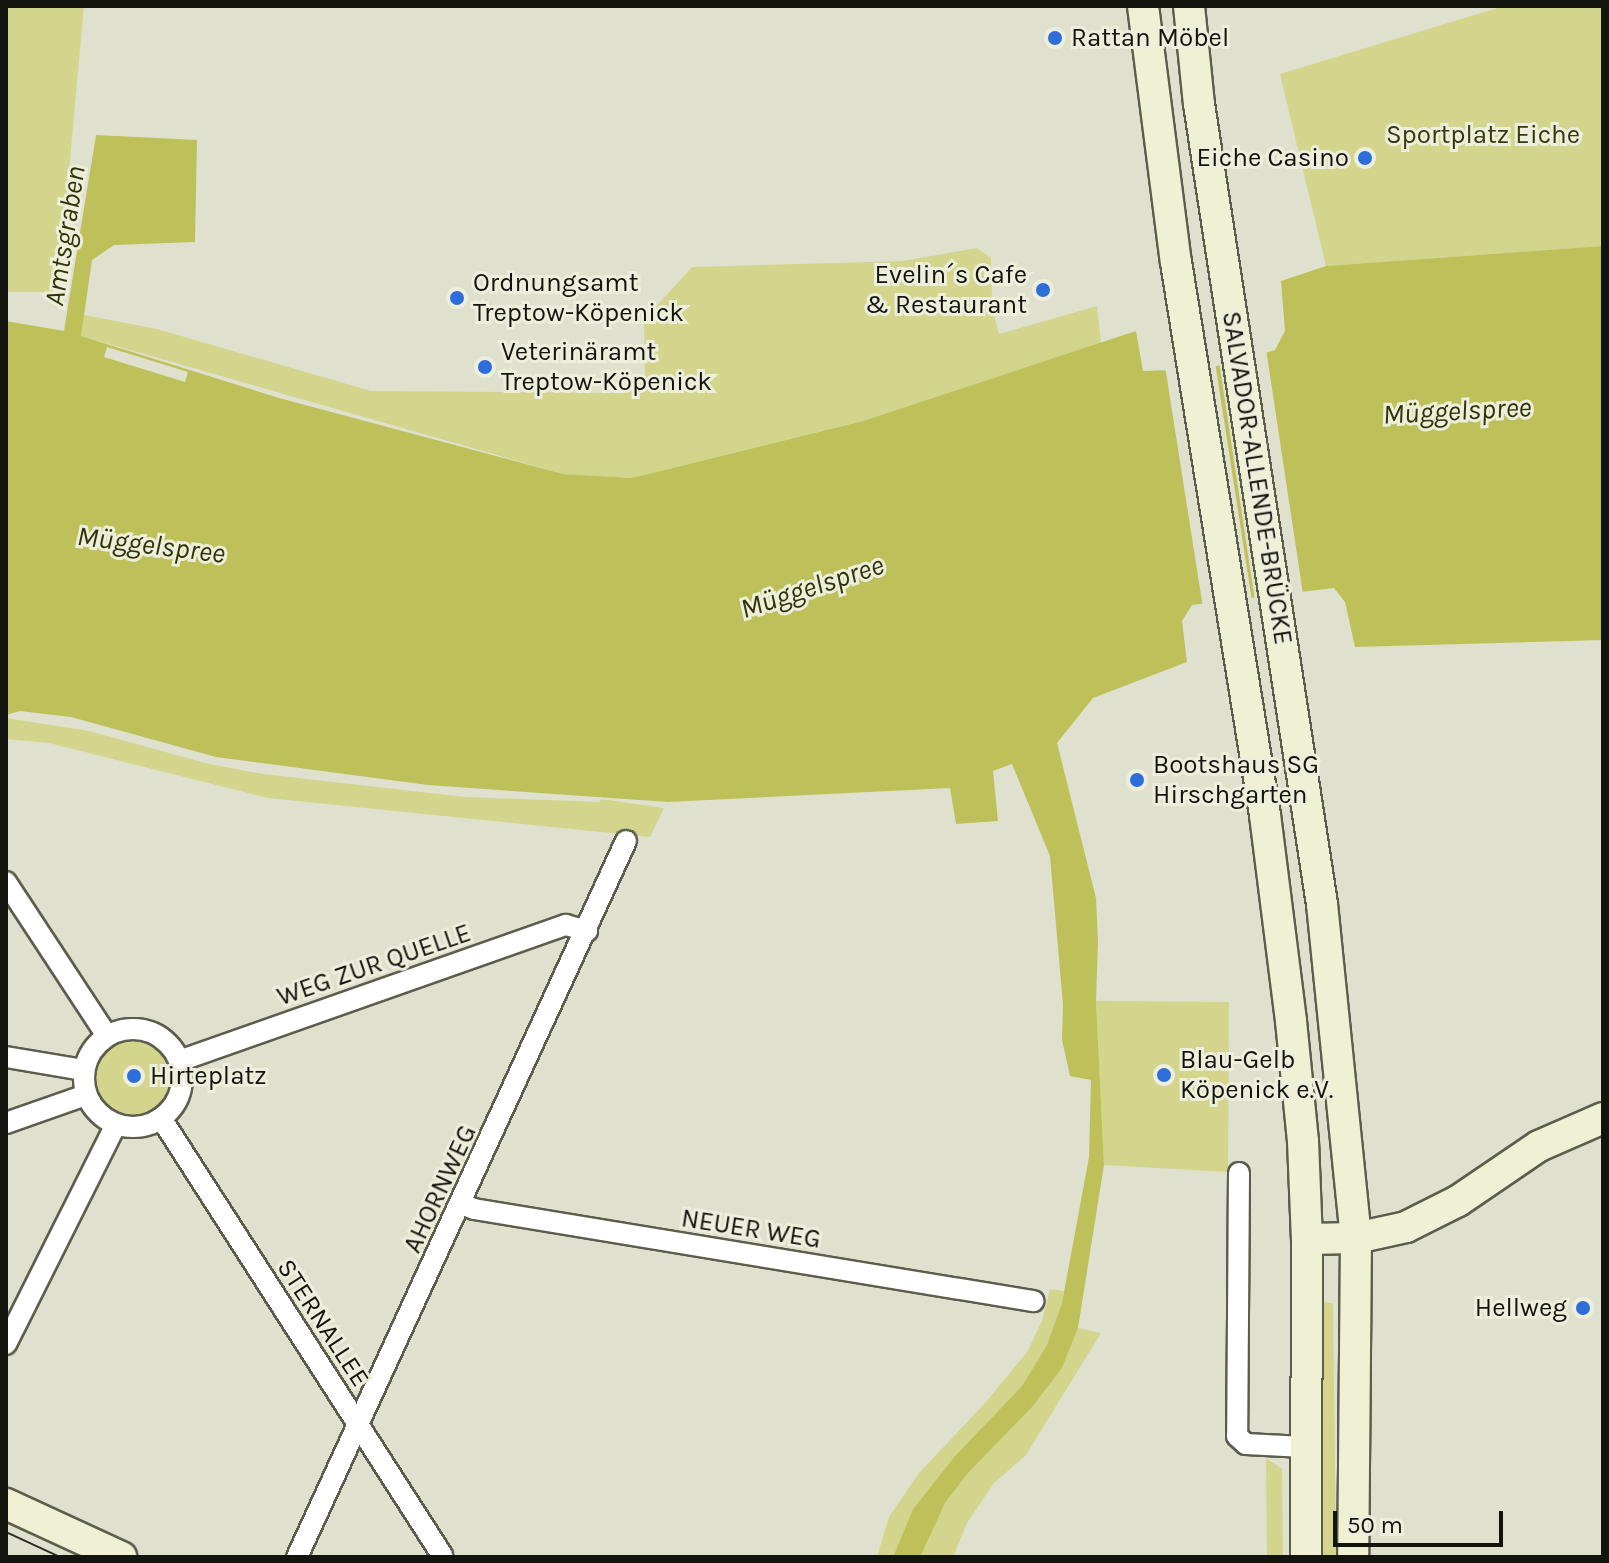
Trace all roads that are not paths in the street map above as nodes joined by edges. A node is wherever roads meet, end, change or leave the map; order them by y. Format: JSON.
{"nodes":[{"id":1,"x":1143,"y":6,"type":"edge"},
{"id":2,"x":1189,"y":6,"type":"edge"},
{"id":3,"x":626,"y":841,"type":"dead end"},
{"id":4,"x":6,"y":882,"type":"edge"},
{"id":5,"x":587,"y":931,"type":"junction"},
{"id":6,"x":107,"y":1036,"type":"junction"},
{"id":7,"x":6,"y":1057,"type":"edge"},
{"id":8,"x":179,"y":1061,"type":"junction"},
{"id":9,"x":84,"y":1070,"type":"junction"},
{"id":10,"x":86,"y":1095,"type":"junction"},
{"id":11,"x":161,"y":1118,"type":"junction"},
{"id":12,"x":1603,"y":1118,"type":"edge"},
{"id":13,"x":6,"y":1123,"type":"edge"},
{"id":14,"x":116,"y":1124,"type":"junction"},
{"id":15,"x":1239,"y":1173,"type":"dead end"},
{"id":16,"x":462,"y":1204,"type":"junction"},
{"id":17,"x":1356,"y":1238,"type":"junction"},
{"id":18,"x":1307,"y":1239,"type":"junction"},
{"id":19,"x":1033,"y":1301,"type":"dead end"},
{"id":20,"x":6,"y":1344,"type":"edge"},
{"id":21,"x":359,"y":1426,"type":"junction"},
{"id":22,"x":1304,"y":1447,"type":"junction"},
{"id":23,"x":6,"y":1504,"type":"edge"},
{"id":24,"x":442,"y":1555,"type":"edge"},
{"id":25,"x":121,"y":1557,"type":"edge"},
{"id":26,"x":297,"y":1557,"type":"edge"},
{"id":27,"x":1306,"y":1557,"type":"edge"},
{"id":28,"x":1353,"y":1557,"type":"edge"}],
"edges":[{"from":1,"to":18,"type":"main road","name":"SALVADOR-ALLENDE-BRÜCKE"},
{"from":2,"to":17,"type":"main road","name":"SALVADOR-ALLENDE-BRÜCKE"},
{"from":3,"to":5,"type":"street","name":"AHORNWEG"},
{"from":4,"to":6,"type":"street"},
{"from":5,"to":8,"type":"street","name":"WEG ZUR QUELLE"},
{"from":5,"to":16,"type":"street","name":"AHORNWEG"},
{"from":6,"to":8,"type":"street"},
{"from":6,"to":9,"type":"street"},
{"from":7,"to":9,"type":"street"},
{"from":8,"to":11,"type":"street"},
{"from":9,"to":10,"type":"street"},
{"from":10,"to":13,"type":"street"},
{"from":10,"to":14,"type":"street"},
{"from":11,"to":14,"type":"street"},
{"from":11,"to":21,"type":"street","name":"STERNALLEE"},
{"from":12,"to":17,"type":"main road"},
{"from":14,"to":20,"type":"street"},
{"from":15,"to":22,"type":"street"},
{"from":16,"to":19,"type":"street","name":"NEUER WEG"},
{"from":16,"to":21,"type":"street","name":"AHORNWEG"},
{"from":17,"to":18,"type":"main road"},
{"from":17,"to":28,"type":"main road","name":"SALVADOR-ALLENDE-BRÜCKE"},
{"from":18,"to":22,"type":"main road","name":"SALVADOR-ALLENDE-BRÜCKE"},
{"from":21,"to":24,"type":"street","name":"STERNALLEE"},
{"from":21,"to":26,"type":"street","name":"AHORNWEG"},
{"from":22,"to":27,"type":"main road","name":"SALVADOR-ALLENDE-BRÜCKE"},
{"from":23,"to":25,"type":"main road"}]}
